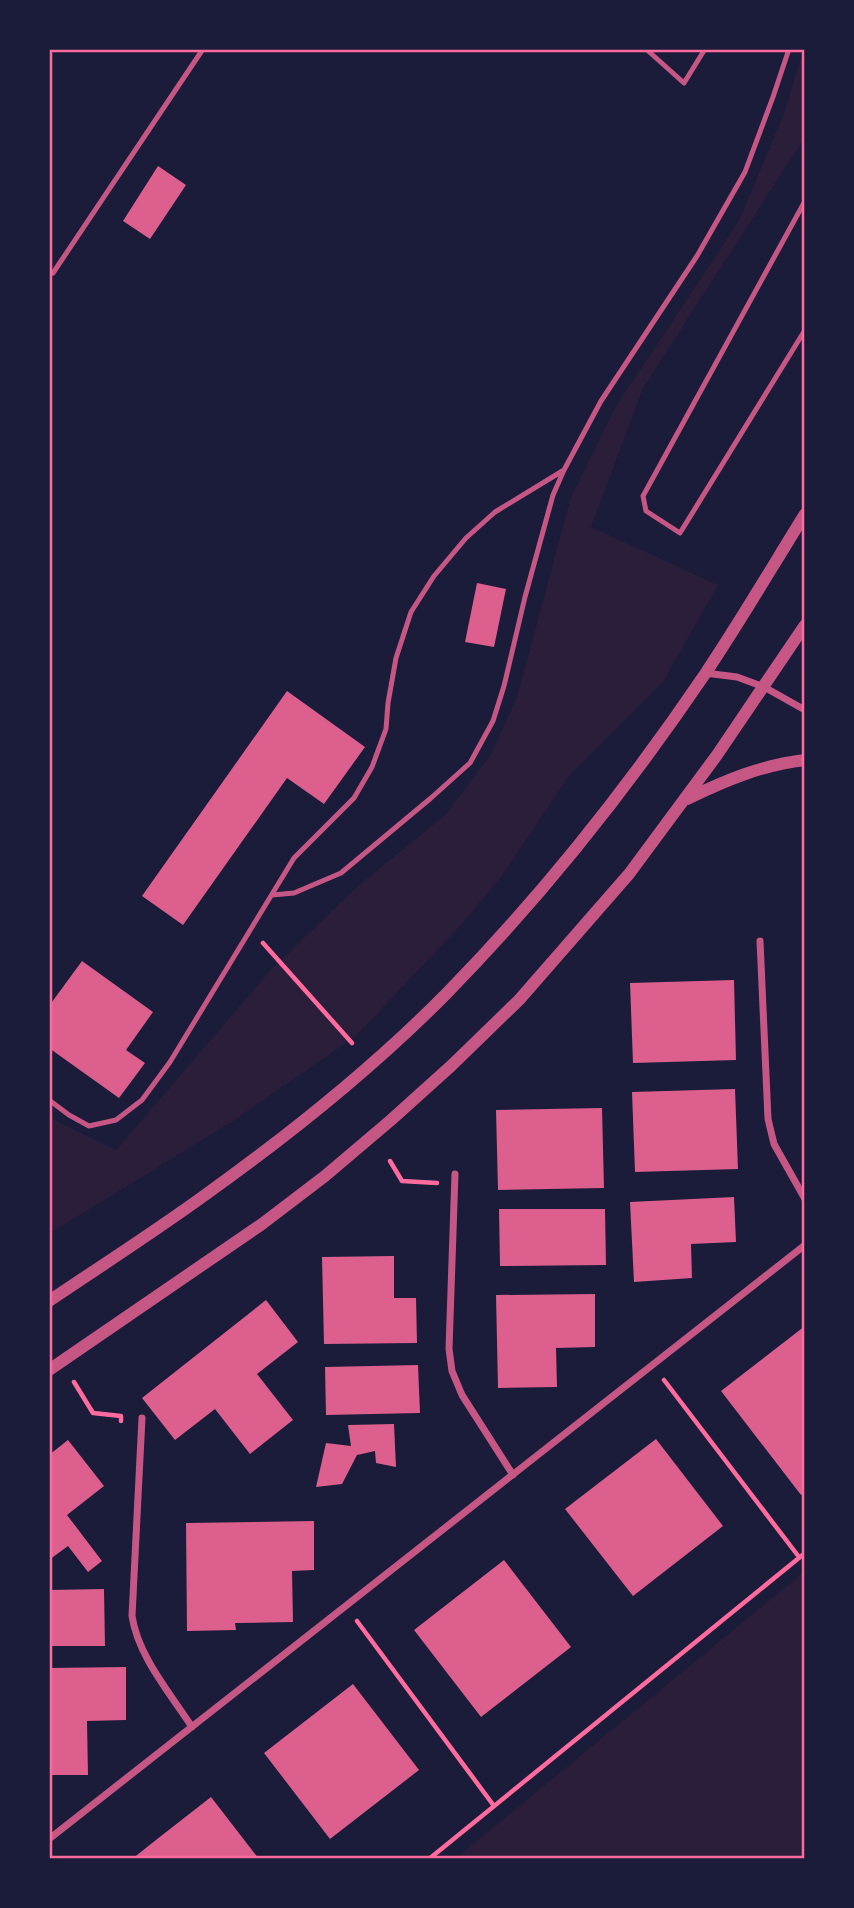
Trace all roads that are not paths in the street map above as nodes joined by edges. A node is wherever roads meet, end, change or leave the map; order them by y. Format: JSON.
{"nodes":[{"id":1,"x":202,"y":49,"type":"edge"},
{"id":2,"x":646,"y":49,"type":"edge"},
{"id":3,"x":705,"y":49,"type":"edge"},
{"id":4,"x":789,"y":49,"type":"edge"},
{"id":5,"x":805,"y":201,"type":"edge"},
{"id":6,"x":53,"y":273,"type":"dead end"},
{"id":7,"x":805,"y":330,"type":"edge"},
{"id":8,"x":564,"y":470,"type":"junction"},
{"id":9,"x":805,"y":514,"type":"edge"},
{"id":10,"x":805,"y":625,"type":"edge"},
{"id":11,"x":705,"y":673,"type":"junction"},
{"id":12,"x":764,"y":687,"type":"junction"},
{"id":13,"x":805,"y":710,"type":"edge"},
{"id":14,"x":805,"y":760,"type":"edge"},
{"id":15,"x":684,"y":801,"type":"junction"},
{"id":16,"x":272,"y":895,"type":"junction"},
{"id":17,"x":760,"y":941,"type":"dead end"},
{"id":18,"x":49,"y":1100,"type":"edge"},
{"id":19,"x":454,"y":1174,"type":"dead end"},
{"id":20,"x":805,"y":1199,"type":"edge"},
{"id":21,"x":805,"y":1245,"type":"edge"},
{"id":22,"x":49,"y":1301,"type":"edge"},
{"id":23,"x":49,"y":1370,"type":"edge"},
{"id":24,"x":142,"y":1418,"type":"dead end"},
{"id":25,"x":513,"y":1475,"type":"junction"},
{"id":26,"x":192,"y":1727,"type":"junction"},
{"id":27,"x":49,"y":1839,"type":"edge"}],
"edges":[{"from":1,"to":6,"type":"lane"},
{"from":2,"to":3,"type":"lane"},
{"from":4,"to":8,"type":"lane"},
{"from":5,"to":7,"type":"lane"},
{"from":8,"to":16,"type":"lane"},
{"from":8,"to":16,"type":"lane"},
{"from":9,"to":11,"type":"street"},
{"from":10,"to":12,"type":"street"},
{"from":11,"to":12,"type":"street"},
{"from":11,"to":22,"type":"street"},
{"from":12,"to":13,"type":"street"},
{"from":12,"to":15,"type":"street"},
{"from":14,"to":15,"type":"street"},
{"from":15,"to":23,"type":"street"},
{"from":16,"to":18,"type":"lane"},
{"from":17,"to":20,"type":"street"},
{"from":19,"to":25,"type":"street"},
{"from":21,"to":25,"type":"street"},
{"from":24,"to":26,"type":"street"},
{"from":25,"to":26,"type":"street"},
{"from":26,"to":27,"type":"street"}]}
